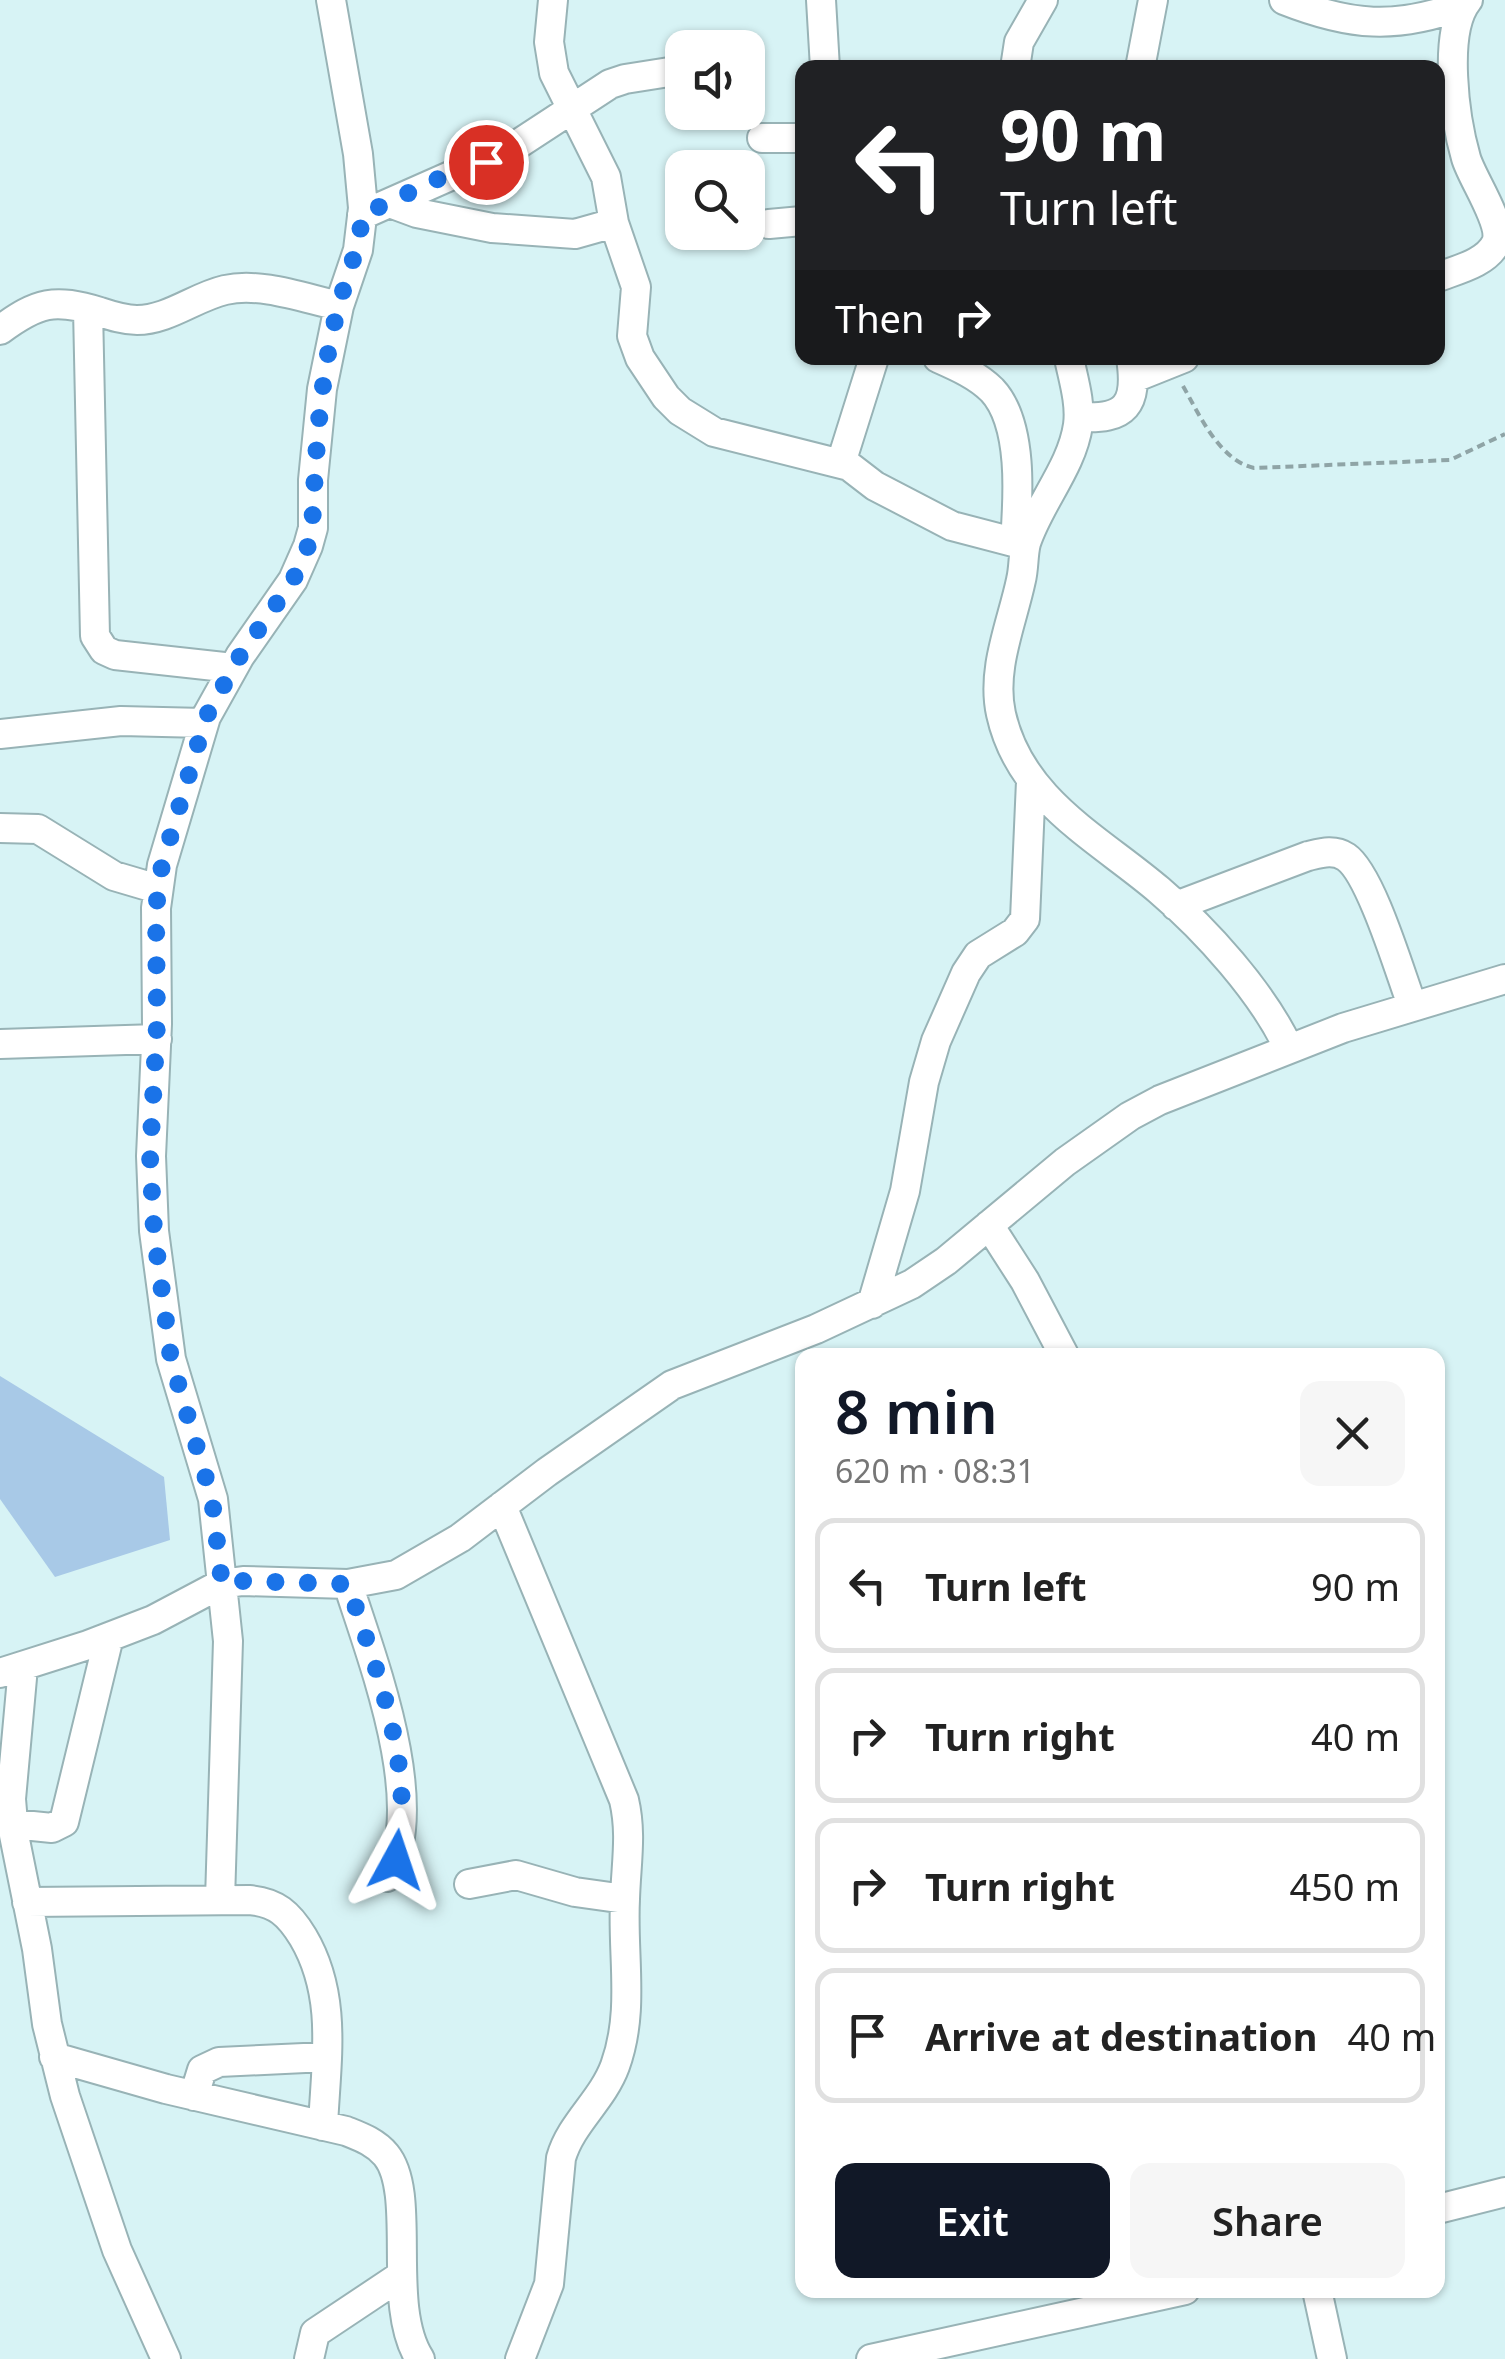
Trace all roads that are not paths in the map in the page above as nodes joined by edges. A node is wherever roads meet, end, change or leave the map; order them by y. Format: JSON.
{"nodes":[{"id":1,"x":331,"y":0,"type":"edge"},
{"id":2,"x":553,"y":0,"type":"edge"},
{"id":3,"x":821,"y":0,"type":"edge"},
{"id":4,"x":1043,"y":0,"type":"edge"},
{"id":5,"x":1153,"y":0,"type":"edge"},
{"id":6,"x":1284,"y":0,"type":"edge"},
{"id":7,"x":1466,"y":3,"type":"edge"},
{"id":8,"x":824,"y":60,"type":"edge"},
{"id":9,"x":1016,"y":60,"type":"edge"},
{"id":10,"x":1142,"y":60,"type":"edge"},
{"id":11,"x":665,"y":73,"type":"edge"},
{"id":12,"x":573,"y":110,"type":"junction"},
{"id":13,"x":762,"y":138,"type":"dead end"},
{"id":14,"x":795,"y":138,"type":"edge"},
{"id":15,"x":390,"y":203,"type":"junction"},
{"id":16,"x":362,"y":215,"type":"junction"},
{"id":17,"x":795,"y":222,"type":"edge"},
{"id":18,"x":614,"y":223,"type":"junction"},
{"id":19,"x":769,"y":224,"type":"dead end"},
{"id":20,"x":1445,"y":275,"type":"edge"},
{"id":21,"x":338,"y":306,"type":"junction"},
{"id":22,"x":88,"y":309,"type":"junction"},
{"id":23,"x":0,"y":330,"type":"edge"},
{"id":24,"x":872,"y":365,"type":"edge"},
{"id":25,"x":951,"y":365,"type":"edge"},
{"id":26,"x":1070,"y":365,"type":"edge"},
{"id":27,"x":1132,"y":368,"type":"edge"},
{"id":28,"x":1079,"y":417,"type":"junction"},
{"id":29,"x":841,"y":464,"type":"junction"},
{"id":30,"x":1020,"y":544,"type":"junction"},
{"id":31,"x":233,"y":668,"type":"junction"},
{"id":32,"x":204,"y":724,"type":"junction"},
{"id":33,"x":0,"y":734,"type":"edge"},
{"id":34,"x":1031,"y":781,"type":"junction"},
{"id":35,"x":0,"y":828,"type":"edge"},
{"id":36,"x":158,"y":888,"type":"junction"},
{"id":37,"x":1176,"y":906,"type":"junction"},
{"id":38,"x":1505,"y":978,"type":"edge"},
{"id":39,"x":1412,"y":1005,"type":"junction"},
{"id":40,"x":157,"y":1039,"type":"junction"},
{"id":41,"x":0,"y":1044,"type":"edge"},
{"id":42,"x":1288,"y":1048,"type":"junction"},
{"id":43,"x":989,"y":1225,"type":"junction"},
{"id":44,"x":872,"y":1304,"type":"junction"},
{"id":45,"x":1060,"y":1348,"type":"edge"},
{"id":46,"x":502,"y":1506,"type":"junction"},
{"id":47,"x":222,"y":1584,"type":"junction"},
{"id":48,"x":348,"y":1584,"type":"junction"},
{"id":49,"x":108,"y":1637,"type":"junction"},
{"id":50,"x":12,"y":1670,"type":"edge"},
{"id":51,"x":14,"y":1824,"type":"junction"},
{"id":52,"x":387,"y":1877,"type":"dead end"},
{"id":53,"x":469,"y":1884,"type":"dead end"},
{"id":54,"x":625,"y":1899,"type":"junction"},
{"id":55,"x":220,"y":1900,"type":"junction"},
{"id":56,"x":27,"y":1902,"type":"junction"},
{"id":57,"x":326,"y":2057,"type":"junction"},
{"id":58,"x":54,"y":2058,"type":"junction"},
{"id":59,"x":194,"y":2096,"type":"junction"},
{"id":60,"x":323,"y":2126,"type":"junction"},
{"id":61,"x":1505,"y":2192,"type":"edge"},
{"id":62,"x":1445,"y":2207,"type":"edge"},
{"id":63,"x":402,"y":2275,"type":"junction"},
{"id":64,"x":1148,"y":2298,"type":"edge"},
{"id":65,"x":1319,"y":2298,"type":"edge"},
{"id":66,"x":166,"y":2359,"type":"edge"},
{"id":67,"x":308,"y":2359,"type":"edge"},
{"id":68,"x":420,"y":2359,"type":"edge"},
{"id":69,"x":520,"y":2359,"type":"edge"},
{"id":70,"x":870,"y":2359,"type":"edge"},
{"id":71,"x":1332,"y":2359,"type":"edge"}],
"edges":[{"from":1,"to":16,"type":"street"},
{"from":2,"to":12,"type":"street"},
{"from":3,"to":8,"type":"street"},
{"from":4,"to":9,"type":"street"},
{"from":5,"to":10,"type":"street"},
{"from":6,"to":7,"type":"street"},
{"from":7,"to":20,"type":"street"},
{"from":11,"to":12,"type":"street"},
{"from":12,"to":15,"type":"street"},
{"from":12,"to":18,"type":"street"},
{"from":13,"to":14,"type":"street"},
{"from":15,"to":16,"type":"street"},
{"from":15,"to":18,"type":"street"},
{"from":16,"to":21,"type":"street"},
{"from":17,"to":19,"type":"street"},
{"from":18,"to":29,"type":"street"},
{"from":21,"to":22,"type":"street"},
{"from":21,"to":31,"type":"street"},
{"from":22,"to":23,"type":"street"},
{"from":22,"to":31,"type":"street"},
{"from":24,"to":29,"type":"street"},
{"from":25,"to":30,"type":"street"},
{"from":26,"to":28,"type":"street"},
{"from":27,"to":28,"type":"street"},
{"from":28,"to":30,"type":"street"},
{"from":29,"to":30,"type":"street"},
{"from":30,"to":34,"type":"street"},
{"from":31,"to":32,"type":"street"},
{"from":32,"to":33,"type":"street"},
{"from":32,"to":36,"type":"street"},
{"from":34,"to":37,"type":"street"},
{"from":34,"to":44,"type":"street"},
{"from":35,"to":36,"type":"street"},
{"from":36,"to":40,"type":"street"},
{"from":37,"to":39,"type":"street"},
{"from":37,"to":42,"type":"street"},
{"from":38,"to":39,"type":"street"},
{"from":39,"to":42,"type":"street"},
{"from":40,"to":41,"type":"street"},
{"from":40,"to":47,"type":"street"},
{"from":42,"to":43,"type":"street"},
{"from":43,"to":44,"type":"street"},
{"from":43,"to":45,"type":"street"},
{"from":44,"to":46,"type":"street"},
{"from":46,"to":48,"type":"street"},
{"from":46,"to":54,"type":"street"},
{"from":47,"to":48,"type":"street"},
{"from":47,"to":49,"type":"street"},
{"from":47,"to":55,"type":"street"},
{"from":48,"to":52,"type":"street"},
{"from":49,"to":50,"type":"street"},
{"from":49,"to":51,"type":"street"},
{"from":50,"to":51,"type":"street"},
{"from":51,"to":56,"type":"street"},
{"from":53,"to":54,"type":"street"},
{"from":54,"to":69,"type":"street"},
{"from":55,"to":56,"type":"street"},
{"from":55,"to":57,"type":"street"},
{"from":56,"to":58,"type":"street"},
{"from":57,"to":59,"type":"street"},
{"from":57,"to":60,"type":"street"},
{"from":58,"to":59,"type":"street"},
{"from":58,"to":66,"type":"street"},
{"from":59,"to":60,"type":"street"},
{"from":60,"to":63,"type":"street"},
{"from":61,"to":62,"type":"street"},
{"from":63,"to":67,"type":"street"},
{"from":63,"to":68,"type":"street"},
{"from":64,"to":70,"type":"street"},
{"from":65,"to":71,"type":"street"}]}
